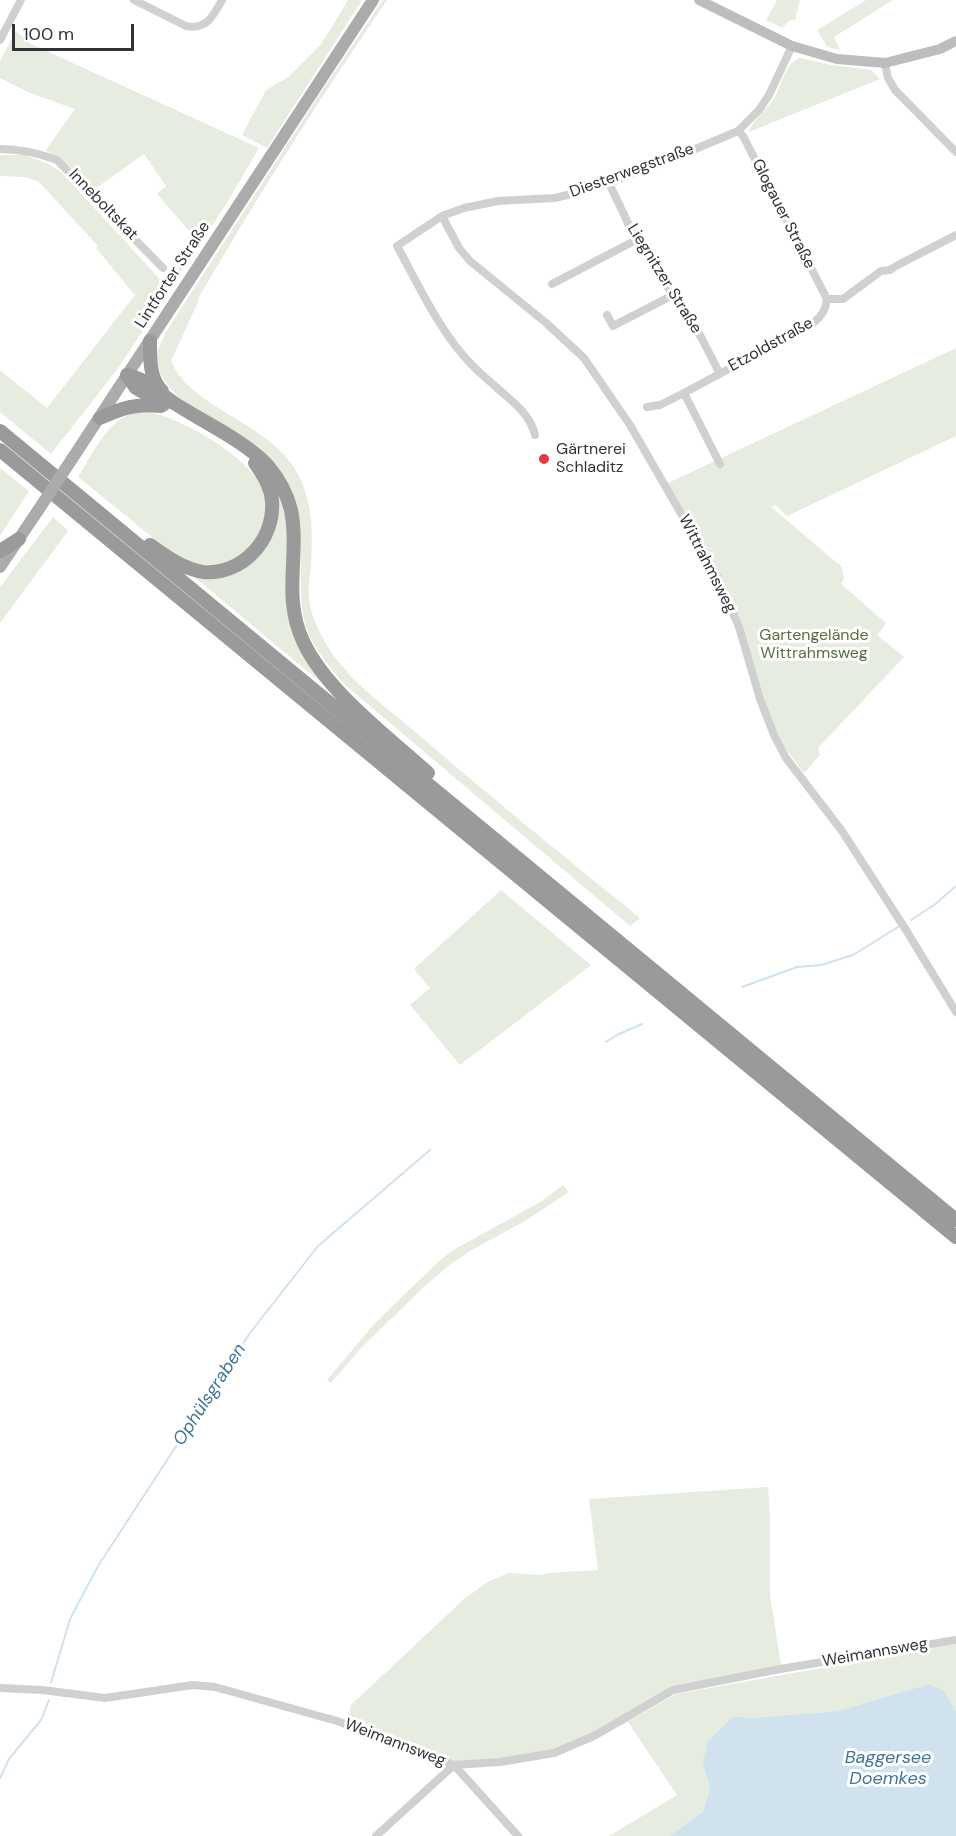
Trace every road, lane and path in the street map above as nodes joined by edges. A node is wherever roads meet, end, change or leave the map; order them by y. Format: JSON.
{"nodes":[{"id":1,"x":21,"y":0,"type":"edge"},
{"id":2,"x":134,"y":0,"type":"edge"},
{"id":3,"x":222,"y":0,"type":"edge"},
{"id":4,"x":373,"y":0,"type":"edge"},
{"id":5,"x":699,"y":0,"type":"edge"},
{"id":6,"x":0,"y":40,"type":"edge"},
{"id":7,"x":956,"y":41,"type":"edge"},
{"id":8,"x":792,"y":46,"type":"junction"},
{"id":9,"x":885,"y":63,"type":"junction"},
{"id":10,"x":738,"y":131,"type":"junction"},
{"id":11,"x":952,"y":142,"type":"edge"},
{"id":12,"x":0,"y":149,"type":"edge"},
{"id":13,"x":956,"y":152,"type":"edge"},
{"id":14,"x":609,"y":183,"type":"junction"},
{"id":15,"x":442,"y":216,"type":"junction"},
{"id":16,"x":956,"y":235,"type":"edge"},
{"id":17,"x":636,"y":240,"type":"junction"},
{"id":18,"x":163,"y":268,"type":"dead end"},
{"id":19,"x":552,"y":284,"type":"dead end"},
{"id":20,"x":673,"y":295,"type":"junction"},
{"id":21,"x":827,"y":299,"type":"junction"},
{"id":22,"x":607,"y":315,"type":"dead end"},
{"id":23,"x":150,"y":340,"type":"junction"},
{"id":24,"x":720,"y":374,"type":"junction"},
{"id":25,"x":127,"y":375,"type":"junction"},
{"id":26,"x":684,"y":393,"type":"junction"},
{"id":27,"x":171,"y":405,"type":"junction"},
{"id":28,"x":647,"y":407,"type":"dead end"},
{"id":29,"x":100,"y":418,"type":"junction"},
{"id":30,"x":0,"y":431,"type":"edge"},
{"id":31,"x":536,"y":435,"type":"dead end"},
{"id":32,"x":0,"y":450,"type":"edge"},
{"id":33,"x":720,"y":464,"type":"dead end"},
{"id":34,"x":86,"y":502,"type":"junction"},
{"id":35,"x":19,"y":539,"type":"junction"},
{"id":36,"x":0,"y":551,"type":"edge"},
{"id":37,"x":0,"y":567,"type":"edge"},
{"id":38,"x":493,"y":837,"type":"junction"},
{"id":39,"x":956,"y":1012,"type":"edge"},
{"id":40,"x":956,"y":1220,"type":"edge"},
{"id":41,"x":956,"y":1237,"type":"edge"},
{"id":42,"x":956,"y":1640,"type":"edge"},
{"id":43,"x":0,"y":1688,"type":"edge"},
{"id":44,"x":454,"y":1766,"type":"junction"},
{"id":45,"x":376,"y":1836,"type":"edge"},
{"id":46,"x":518,"y":1836,"type":"edge"}],
"edges":[{"from":1,"to":6,"type":"street"},
{"from":2,"to":3,"type":"street"},
{"from":4,"to":23,"type":"main road","name":"Lintforter Straße"},
{"from":5,"to":8,"type":"street"},
{"from":7,"to":9,"type":"street"},
{"from":8,"to":9,"type":"street"},
{"from":8,"to":10,"type":"street","name":"Diesterwegstraße"},
{"from":9,"to":11,"type":"street"},
{"from":10,"to":14,"type":"street","name":"Diesterwegstraße"},
{"from":10,"to":21,"type":"street","name":"Glogauer Straße"},
{"from":11,"to":13,"type":"street"},
{"from":12,"to":18,"type":"street","name":"Inneboltskat"},
{"from":14,"to":15,"type":"street","name":"Diesterwegstraße"},
{"from":14,"to":17,"type":"street","name":"Liegnitzer Straße"},
{"from":15,"to":31,"type":"street","name":"Diesterwegstraße"},
{"from":15,"to":39,"type":"street","name":"Wittrahmsweg"},
{"from":16,"to":21,"type":"street"},
{"from":17,"to":19,"type":"street"},
{"from":17,"to":20,"type":"street","name":"Liegnitzer Straße"},
{"from":20,"to":22,"type":"street"},
{"from":20,"to":24,"type":"street","name":"Liegnitzer Straße"},
{"from":21,"to":24,"type":"street","name":"Etzoldstraße"},
{"from":23,"to":25,"type":"main road","name":"Lintforter Straße"},
{"from":23,"to":27,"type":"highway"},
{"from":24,"to":26,"type":"street","name":"Etzoldstraße"},
{"from":25,"to":27,"type":"highway"},
{"from":25,"to":29,"type":"main road","name":"Lintforter Straße"},
{"from":26,"to":28,"type":"street","name":"Etzoldstraße"},
{"from":26,"to":33,"type":"street"},
{"from":27,"to":29,"type":"highway"},
{"from":27,"to":34,"type":"highway"},
{"from":27,"to":38,"type":"highway"},
{"from":29,"to":35,"type":"main road","name":"Lintforter Straße","bridge":true},
{"from":30,"to":34,"type":"highway"},
{"from":32,"to":41,"type":"highway"},
{"from":34,"to":38,"type":"highway"},
{"from":35,"to":36,"type":"highway"},
{"from":35,"to":37,"type":"main road","name":"Lintforter Straße"},
{"from":38,"to":40,"type":"highway"},
{"from":42,"to":44,"type":"street","name":"Weimannsweg"},
{"from":43,"to":44,"type":"street","name":"Weimannsweg"},
{"from":44,"to":45,"type":"street"},
{"from":44,"to":46,"type":"street"}]}
